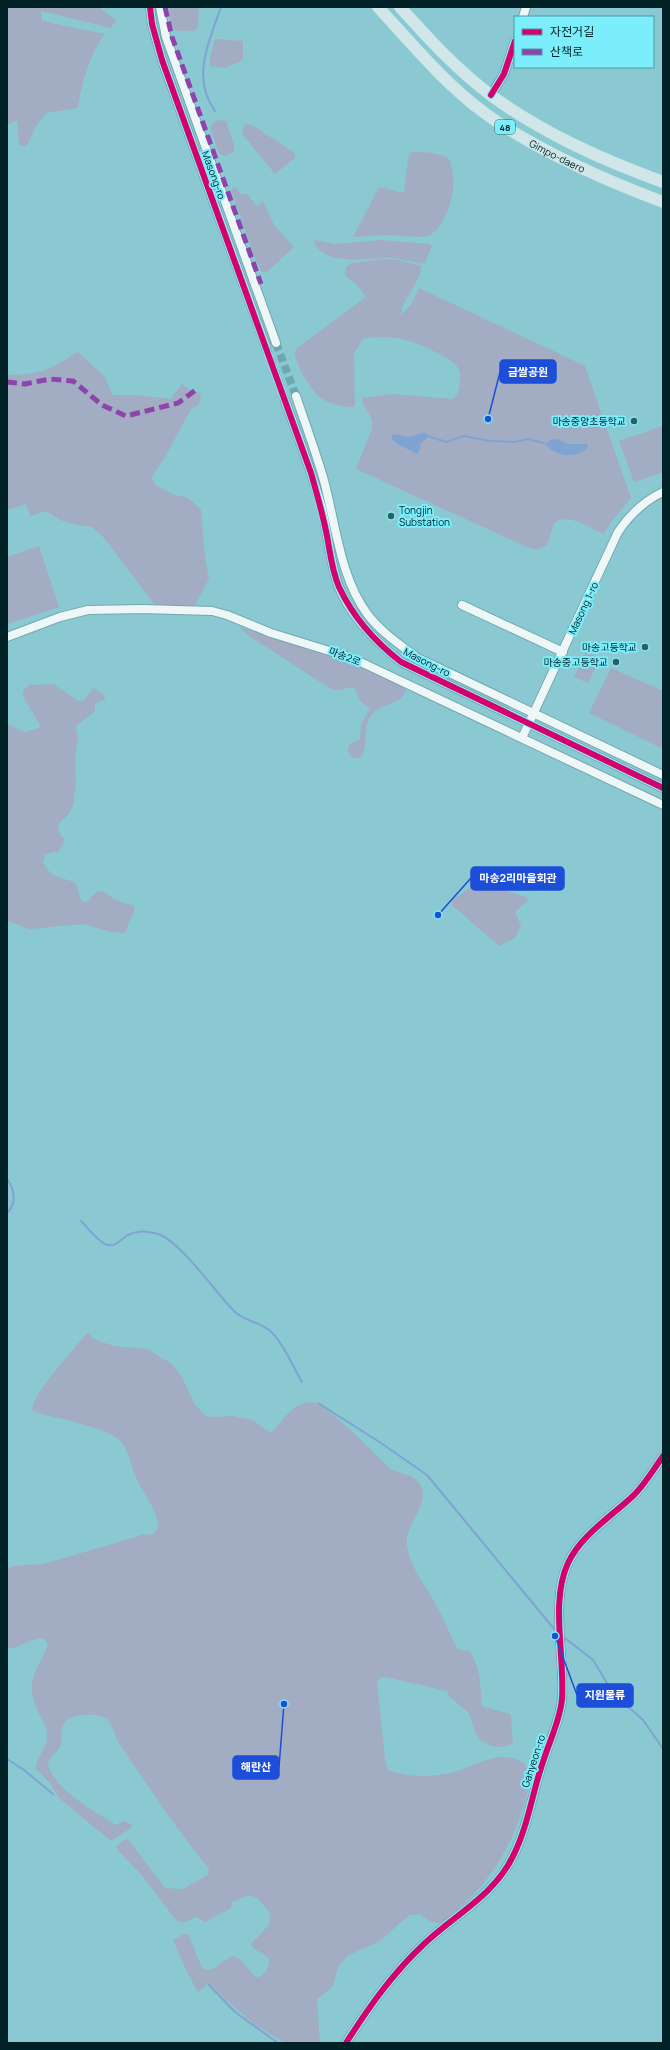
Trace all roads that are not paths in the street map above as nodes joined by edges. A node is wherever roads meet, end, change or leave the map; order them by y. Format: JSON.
{"nodes":[{"id":1,"x":150,"y":7,"type":"edge"},
{"id":2,"x":160,"y":7,"type":"edge"},
{"id":3,"x":378,"y":7,"type":"edge"},
{"id":4,"x":400,"y":7,"type":"edge"},
{"id":5,"x":514,"y":44,"type":"edge"},
{"id":6,"x":491,"y":95,"type":"junction"},
{"id":7,"x":663,"y":182,"type":"edge"},
{"id":8,"x":663,"y":202,"type":"edge"},
{"id":9,"x":276,"y":342,"type":"tunnel mouth"},
{"id":10,"x":266,"y":347,"type":"tunnel mouth"},
{"id":11,"x":296,"y":396,"type":"tunnel mouth"},
{"id":12,"x":286,"y":401,"type":"tunnel mouth"},
{"id":13,"x":663,"y":492,"type":"edge"},
{"id":14,"x":462,"y":605,"type":"dead end"},
{"id":15,"x":7,"y":637,"type":"edge"},
{"id":16,"x":563,"y":652,"type":"junction"},
{"id":17,"x":534,"y":714,"type":"junction"},
{"id":18,"x":530,"y":723,"type":"junction"},
{"id":19,"x":522,"y":738,"type":"junction"},
{"id":20,"x":663,"y":775,"type":"edge"},
{"id":21,"x":663,"y":788,"type":"edge"},
{"id":22,"x":663,"y":805,"type":"edge"},
{"id":23,"x":663,"y":1456,"type":"edge"},
{"id":24,"x":346,"y":2043,"type":"edge"}],
"edges":[{"from":1,"to":10,"type":"street","name":"Masong-ro"},
{"from":2,"to":9,"type":"street","name":"Masong-ro"},
{"from":3,"to":8,"type":"main road","name":"Gimpo-daero","number":"48"},
{"from":4,"to":6,"type":"main road","name":"Gimpo-daero","number":"48"},
{"from":5,"to":6,"type":"street"},
{"from":6,"to":7,"type":"main road","name":"Gimpo-daero","number":"48"},
{"from":11,"to":17,"type":"street","name":"Masong-ro"},
{"from":12,"to":18,"type":"street","name":"Masong-ro"},
{"from":13,"to":16,"type":"street","name":"Masong 1-ro"},
{"from":14,"to":16,"type":"street"},
{"from":15,"to":19,"type":"street","name":"마송2로"},
{"from":16,"to":17,"type":"street","name":"Masong 1-ro"},
{"from":17,"to":18,"type":"street","name":"Masong 1-ro"},
{"from":17,"to":20,"type":"street","name":"Masong-ro"},
{"from":18,"to":19,"type":"street","name":"Masong 1-ro"},
{"from":18,"to":21,"type":"street","name":"Masong-ro"},
{"from":19,"to":22,"type":"street","name":"마송2로"},
{"from":23,"to":24,"type":"street","name":"Gahyeon-ro"}]}
